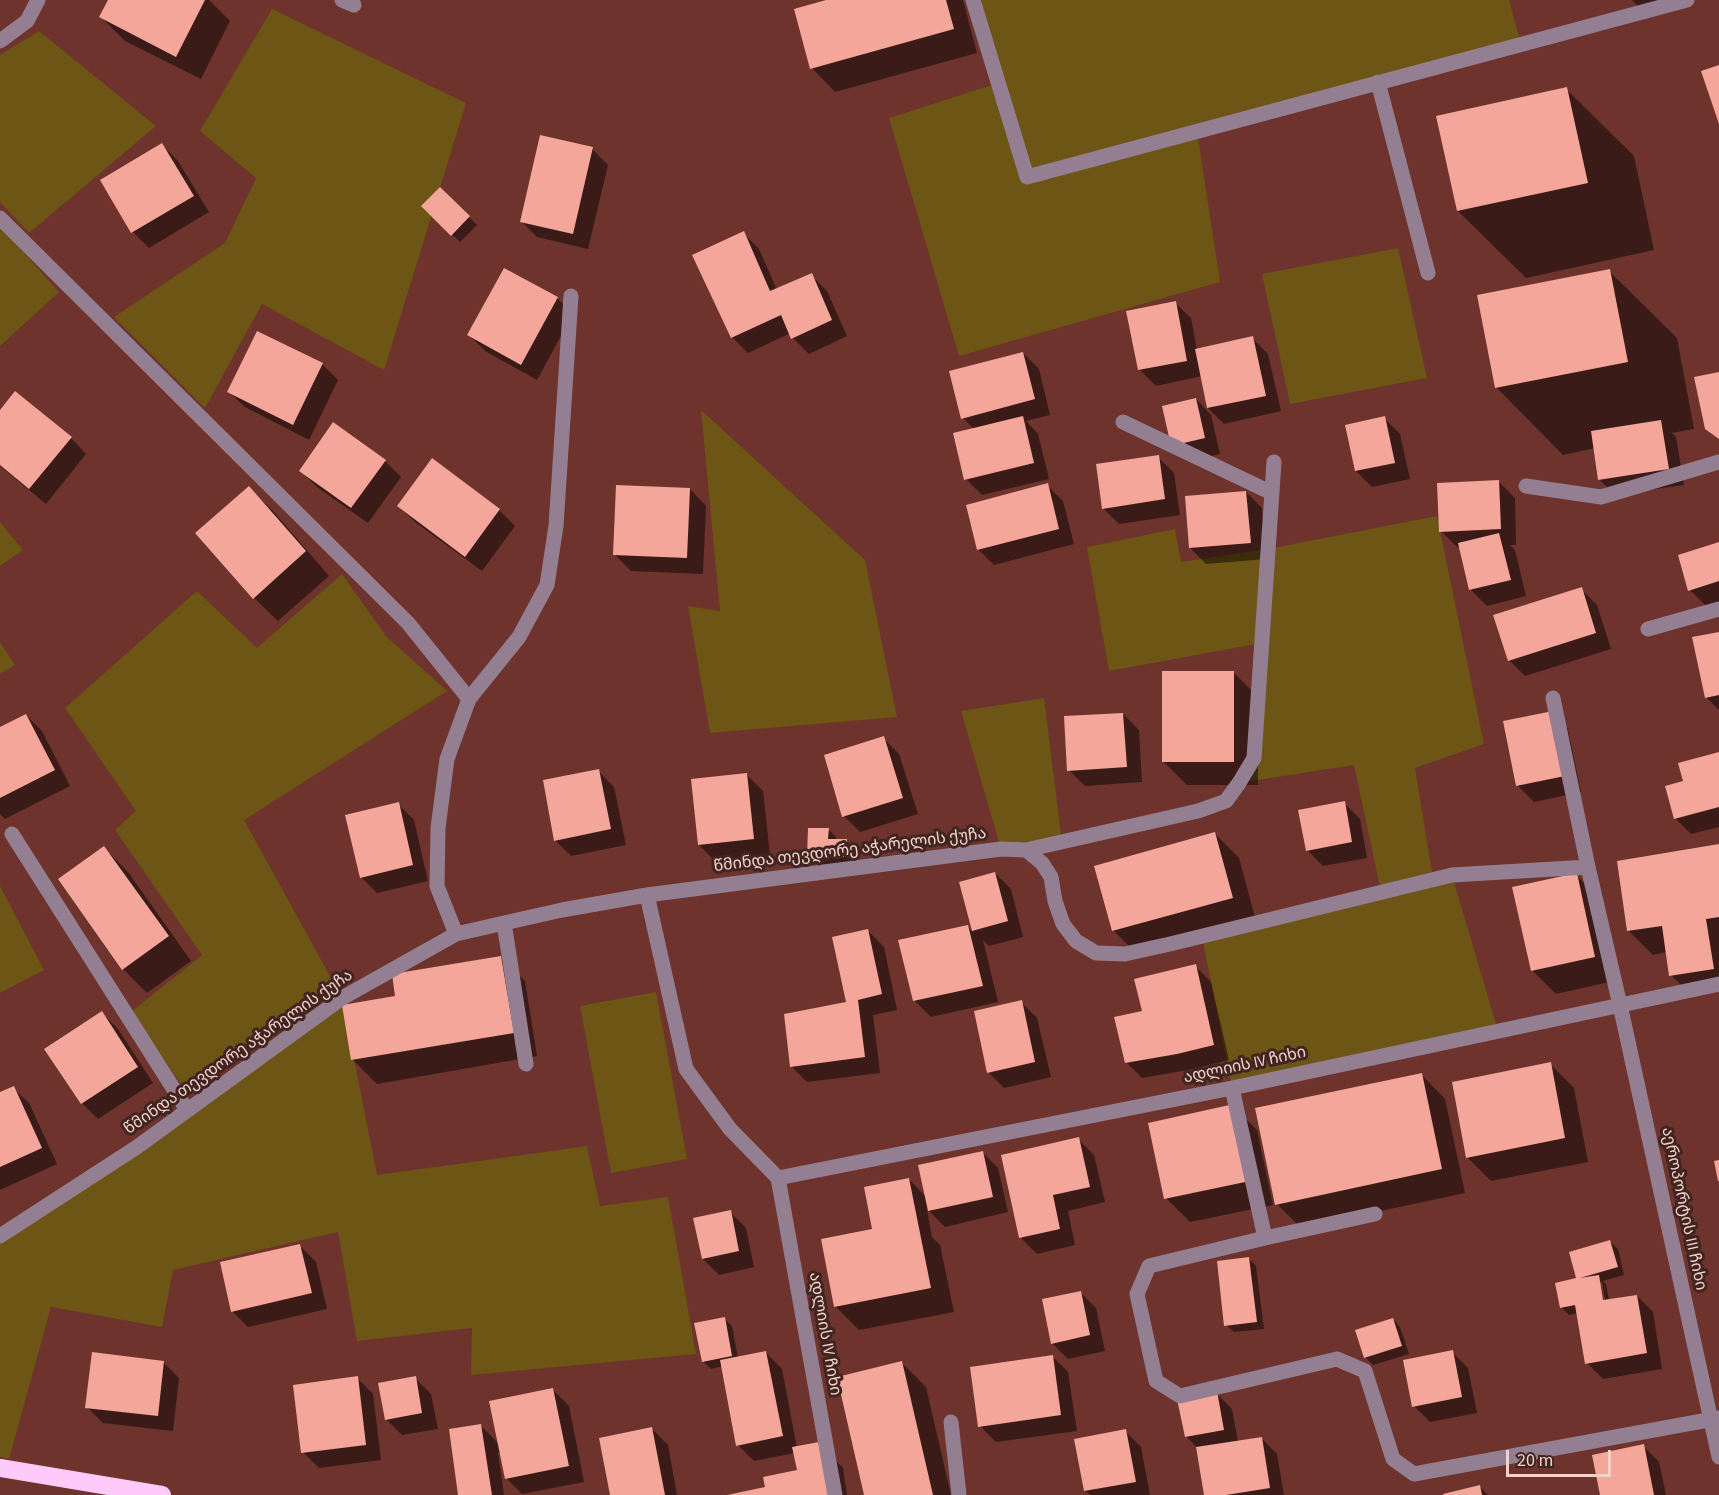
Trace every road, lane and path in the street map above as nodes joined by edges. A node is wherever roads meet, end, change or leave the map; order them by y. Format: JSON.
{"nodes":[{"id":1,"x":38,"y":0,"type":"edge"},
{"id":2,"x":973,"y":0,"type":"edge"},
{"id":3,"x":1686,"y":0,"type":"edge"},
{"id":4,"x":0,"y":41,"type":"edge"},
{"id":5,"x":1378,"y":82,"type":"junction"},
{"id":6,"x":0,"y":218,"type":"edge"},
{"id":7,"x":1428,"y":273,"type":"dead end"},
{"id":8,"x":571,"y":296,"type":"dead end"},
{"id":9,"x":1123,"y":422,"type":"dead end"},
{"id":10,"x":1274,"y":462,"type":"dead end"},
{"id":11,"x":1719,"y":462,"type":"edge"},
{"id":12,"x":1526,"y":486,"type":"dead end"},
{"id":13,"x":1272,"y":493,"type":"junction"},
{"id":14,"x":1719,"y":609,"type":"edge"},
{"id":15,"x":1648,"y":629,"type":"dead end"},
{"id":16,"x":1553,"y":698,"type":"dead end"},
{"id":17,"x":470,"y":699,"type":"junction"},
{"id":18,"x":12,"y":834,"type":"dead end"},
{"id":19,"x":1026,"y":850,"type":"junction"},
{"id":20,"x":1588,"y":867,"type":"junction"},
{"id":21,"x":648,"y":895,"type":"junction"},
{"id":22,"x":504,"y":923,"type":"junction"},
{"id":23,"x":456,"y":934,"type":"junction"},
{"id":24,"x":1719,"y":984,"type":"edge"},
{"id":25,"x":1620,"y":1005,"type":"junction"},
{"id":26,"x":526,"y":1064,"type":"dead end"},
{"id":27,"x":1232,"y":1088,"type":"junction"},
{"id":28,"x":187,"y":1110,"type":"junction"},
{"id":29,"x":778,"y":1179,"type":"junction"},
{"id":30,"x":1375,"y":1214,"type":"dead end"},
{"id":31,"x":0,"y":1236,"type":"edge"},
{"id":32,"x":1265,"y":1238,"type":"junction"},
{"id":33,"x":1715,"y":1419,"type":"edge"},
{"id":34,"x":951,"y":1422,"type":"dead end"},
{"id":35,"x":1719,"y":1457,"type":"edge"},
{"id":36,"x":0,"y":1468,"type":"edge"},
{"id":37,"x":162,"y":1495,"type":"edge"},
{"id":38,"x":835,"y":1495,"type":"edge"},
{"id":39,"x":959,"y":1495,"type":"edge"}],
"edges":[{"from":1,"to":4,"type":"street"},
{"from":2,"to":5,"type":"street"},
{"from":3,"to":5,"type":"street"},
{"from":5,"to":7,"type":"street"},
{"from":6,"to":17,"type":"street"},
{"from":8,"to":17,"type":"street"},
{"from":9,"to":13,"type":"street"},
{"from":10,"to":13,"type":"street","name":"წმინდა თევდორე აჭარელის ქუჩა"},
{"from":11,"to":12,"type":"street"},
{"from":13,"to":19,"type":"street","name":"წმინდა თევდორე აჭარელის ქუჩა"},
{"from":14,"to":15,"type":"street"},
{"from":16,"to":20,"type":"street"},
{"from":17,"to":23,"type":"street"},
{"from":18,"to":28,"type":"street"},
{"from":19,"to":20,"type":"street"},
{"from":19,"to":21,"type":"street","name":"წმინდა თევდორე აჭარელის ქუჩა"},
{"from":20,"to":25,"type":"street"},
{"from":21,"to":22,"type":"street","name":"წმინდა თევდორე აჭარელის ქუჩა"},
{"from":21,"to":29,"type":"street"},
{"from":22,"to":23,"type":"street","name":"წმინდა თევდორე აჭარელის ქუჩა"},
{"from":22,"to":26,"type":"street"},
{"from":23,"to":28,"type":"street","name":"წმინდა თევდორე აჭარელის ქუჩა"},
{"from":24,"to":25,"type":"street","name":"ადლიის IV ჩიხი"},
{"from":25,"to":27,"type":"street","name":"ადლიის IV ჩიხი"},
{"from":25,"to":33,"type":"street","name":"აეროპორტის III ჩიხი"},
{"from":27,"to":29,"type":"street","name":"ადლიის IV ჩიხი"},
{"from":27,"to":32,"type":"street"},
{"from":28,"to":31,"type":"street","name":"წმინდა თევდორე აჭარელის ქუჩა"},
{"from":29,"to":38,"type":"street","name":"ადლიის IV ჩიხი"},
{"from":30,"to":32,"type":"street"},
{"from":32,"to":33,"type":"street"},
{"from":33,"to":35,"type":"street","name":"აეროპორტის III ჩიხი"},
{"from":34,"to":39,"type":"street"},
{"from":36,"to":37,"type":"highway"}]}
